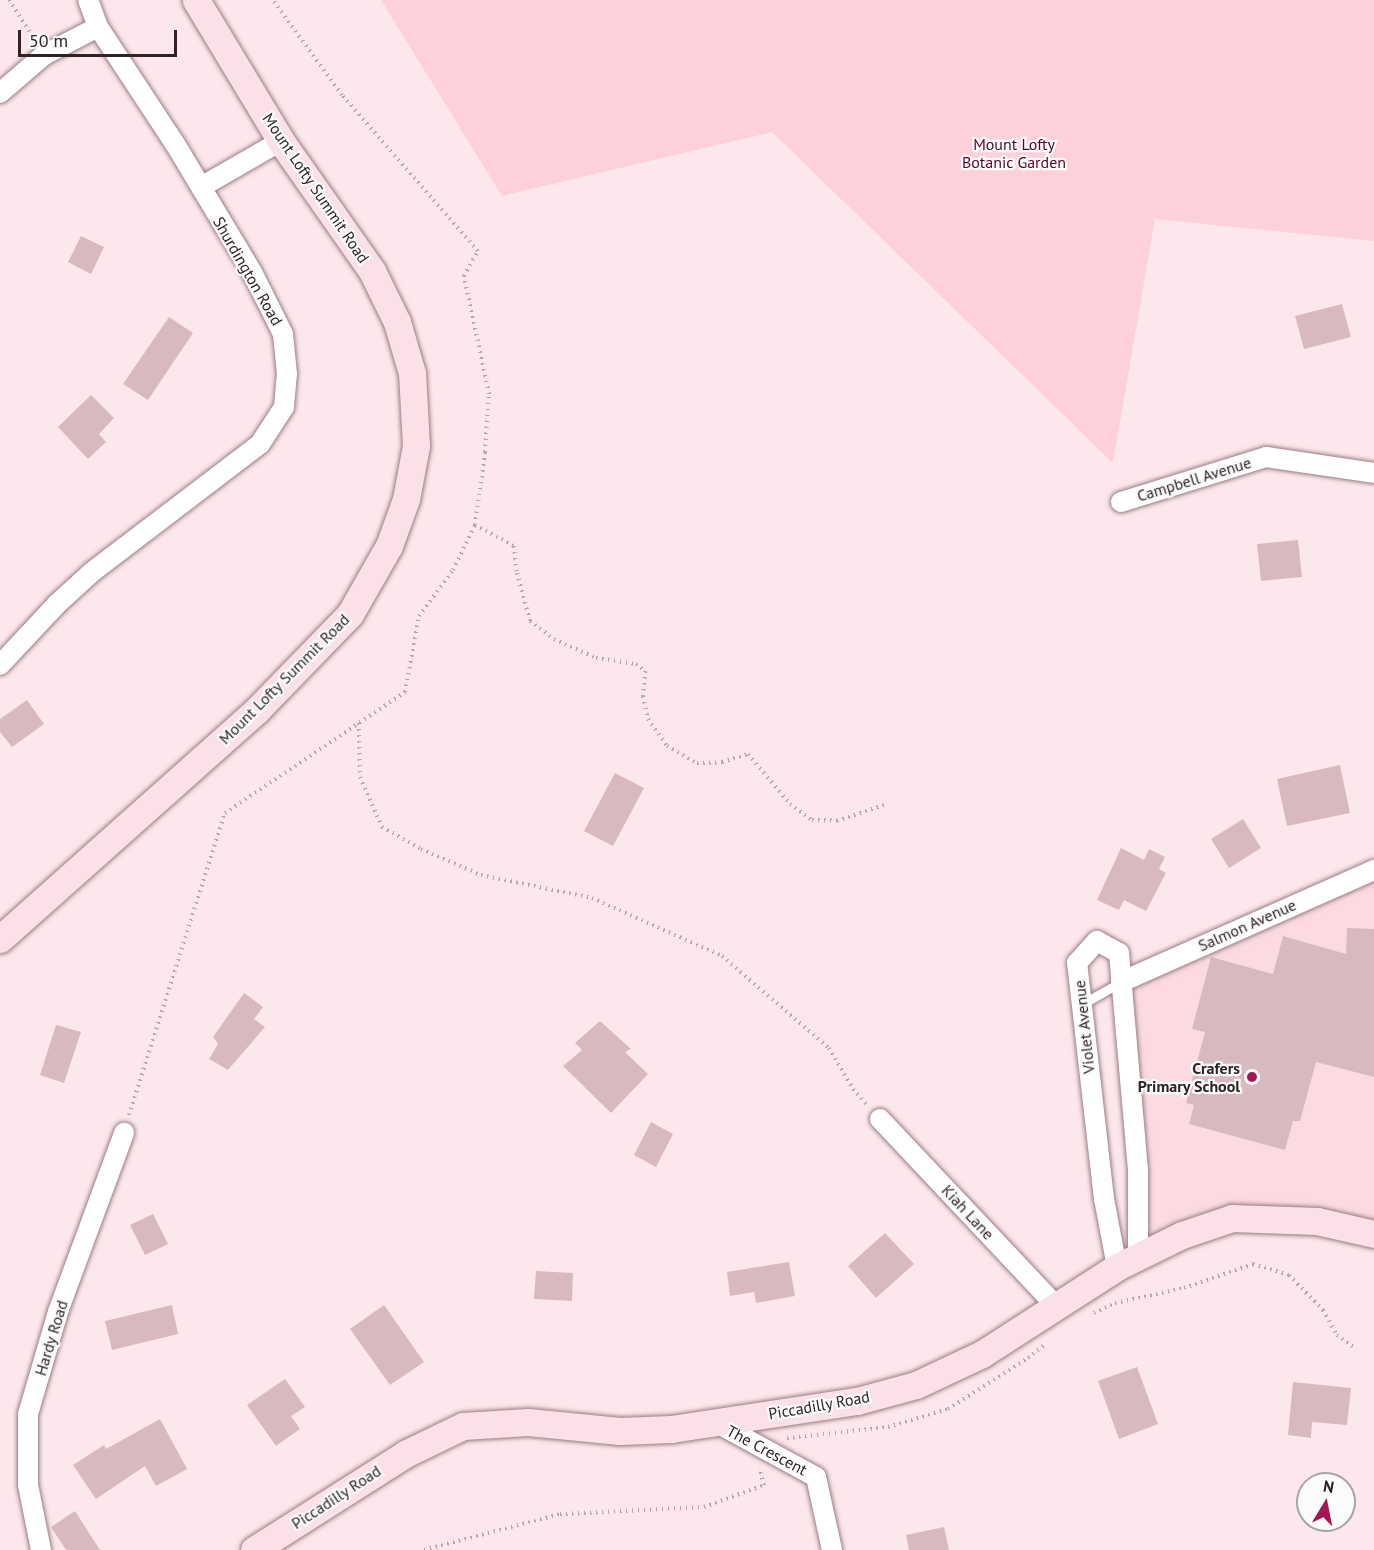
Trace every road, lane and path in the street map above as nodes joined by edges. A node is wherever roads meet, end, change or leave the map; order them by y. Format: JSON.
{"nodes":[{"id":1,"x":9,"y":0,"type":"edge"},
{"id":2,"x":88,"y":0,"type":"edge"},
{"id":3,"x":196,"y":0,"type":"edge"},
{"id":4,"x":273,"y":0,"type":"edge"},
{"id":5,"x":98,"y":27,"type":"junction"},
{"id":6,"x":44,"y":55,"type":"junction"},
{"id":7,"x":0,"y":93,"type":"edge"},
{"id":8,"x":281,"y":141,"type":"junction"},
{"id":9,"x":201,"y":187,"type":"junction"},
{"id":10,"x":1374,"y":473,"type":"edge"},
{"id":11,"x":1121,"y":502,"type":"dead end"},
{"id":12,"x":475,"y":525,"type":"junction"},
{"id":13,"x":0,"y":665,"type":"edge"},
{"id":14,"x":359,"y":723,"type":"junction"},
{"id":15,"x":884,"y":805,"type":"dead end"},
{"id":16,"x":1374,"y":870,"type":"edge"},
{"id":17,"x":0,"y":939,"type":"edge"},
{"id":18,"x":1121,"y":982,"type":"junction"},
{"id":19,"x":1080,"y":1005,"type":"junction"},
{"id":20,"x":880,"y":1119,"type":"joint"},
{"id":21,"x":124,"y":1133,"type":"joint"},
{"id":22,"x":1374,"y":1234,"type":"edge"},
{"id":23,"x":1128,"y":1261,"type":"junction"},
{"id":24,"x":1056,"y":1306,"type":"junction"},
{"id":25,"x":1086,"y":1316,"type":"dead end"},
{"id":26,"x":1356,"y":1348,"type":"dead end"},
{"id":27,"x":715,"y":1422,"type":"junction"},
{"id":28,"x":444,"y":1545,"type":"dead end"},
{"id":29,"x":41,"y":1550,"type":"edge"},
{"id":30,"x":254,"y":1550,"type":"edge"},
{"id":31,"x":447,"y":1550,"type":"edge"},
{"id":32,"x":832,"y":1550,"type":"edge"}],
"edges":[{"from":1,"to":6,"type":"path"},
{"from":2,"to":5,"type":"street","name":"Shurdington Road"},
{"from":3,"to":8,"type":"main road","name":"Mount Lofty Summit Road"},
{"from":4,"to":12,"type":"path"},
{"from":5,"to":6,"type":"street"},
{"from":5,"to":9,"type":"street","name":"Shurdington Road"},
{"from":6,"to":7,"type":"street"},
{"from":8,"to":9,"type":"street"},
{"from":8,"to":17,"type":"main road","name":"Mount Lofty Summit Road"},
{"from":9,"to":13,"type":"street","name":"Shurdington Road"},
{"from":10,"to":11,"type":"street","name":"Campbell Avenue"},
{"from":12,"to":14,"type":"path"},
{"from":12,"to":15,"type":"path"},
{"from":14,"to":20,"type":"path"},
{"from":14,"to":21,"type":"path"},
{"from":16,"to":18,"type":"street","name":"Salmon Avenue"},
{"from":18,"to":19,"type":"lane"},
{"from":18,"to":19,"type":"street","name":"Violet Avenue"},
{"from":18,"to":23,"type":"street","name":"Violet Avenue"},
{"from":19,"to":23,"type":"street","name":"Violet Avenue"},
{"from":20,"to":24,"type":"street","name":"Kiah Lane"},
{"from":21,"to":29,"type":"street","name":"Hardy Road"},
{"from":22,"to":23,"type":"main road","name":"Piccadilly Road"},
{"from":23,"to":24,"type":"main road","name":"Piccadilly Road"},
{"from":24,"to":27,"type":"main road","name":"Piccadilly Road"},
{"from":25,"to":26,"type":"path"},
{"from":27,"to":30,"type":"main road","name":"Piccadilly Road"},
{"from":27,"to":32,"type":"street","name":"The Crescent"},
{"from":28,"to":31,"type":"path"}]}
